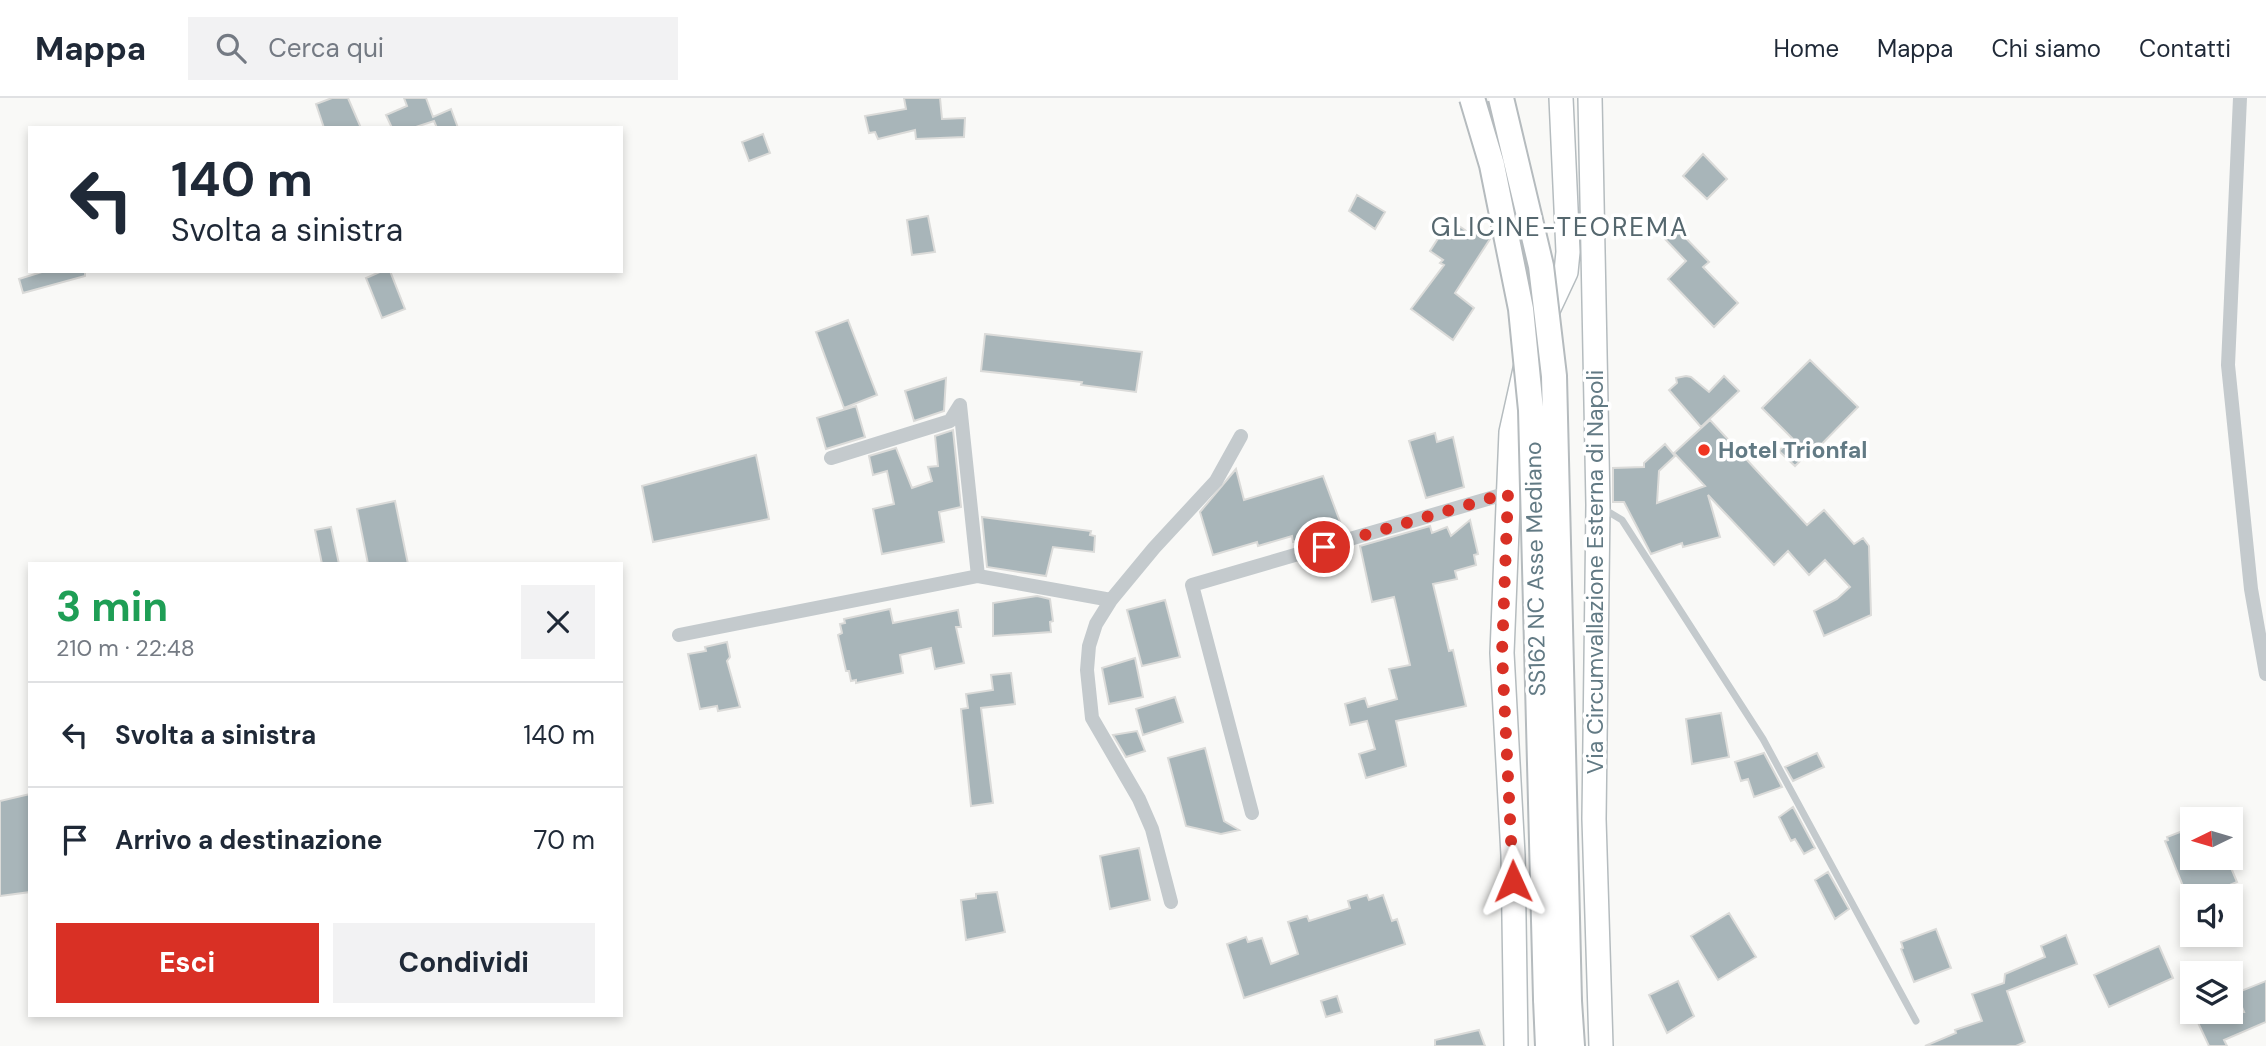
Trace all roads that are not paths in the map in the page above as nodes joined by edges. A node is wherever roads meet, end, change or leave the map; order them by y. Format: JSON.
{"nodes":[{"id":1,"x":1472,"y":98,"type":"edge"},
{"id":2,"x":1500,"y":98,"type":"edge"},
{"id":3,"x":1561,"y":98,"type":"edge"},
{"id":4,"x":1590,"y":98,"type":"edge"},
{"id":5,"x":2240,"y":98,"type":"edge"},
{"id":6,"x":1241,"y":436,"type":"dead end"},
{"id":7,"x":831,"y":458,"type":"dead end"},
{"id":8,"x":1508,"y":493,"type":"junction"},
{"id":9,"x":1598,"y":506,"type":"junction"},
{"id":10,"x":978,"y":576,"type":"junction"},
{"id":11,"x":1111,"y":600,"type":"junction"},
{"id":12,"x":679,"y":635,"type":"dead end"},
{"id":13,"x":2266,"y":674,"type":"edge"},
{"id":14,"x":1252,"y":813,"type":"dead end"},
{"id":15,"x":1171,"y":902,"type":"dead end"},
{"id":16,"x":1558,"y":1000,"type":"junction"},
{"id":17,"x":1916,"y":1021,"type":"dead end"},
{"id":18,"x":1516,"y":1046,"type":"edge"},
{"id":19,"x":1548,"y":1046,"type":"edge"},
{"id":20,"x":1572,"y":1046,"type":"edge"},
{"id":21,"x":1601,"y":1046,"type":"edge"}],
"edges":[{"from":1,"to":16,"type":"highway","name":"SS162 NC Asse Mediano","bridge":true},
{"from":2,"to":16,"type":"highway","name":"SS162 NC Asse Mediano","bridge":true},
{"from":3,"to":8,"type":"main road"},
{"from":4,"to":9,"type":"main road","name":"Via Circumvallazione Esterna di Napoli"},
{"from":5,"to":13,"type":"street"},
{"from":6,"to":11,"type":"street"},
{"from":7,"to":10,"type":"street"},
{"from":8,"to":14,"type":"street"},
{"from":8,"to":18,"type":"main road"},
{"from":9,"to":17,"type":"lane"},
{"from":9,"to":21,"type":"main road","name":"Via Circumvallazione Esterna di Napoli"},
{"from":10,"to":11,"type":"street"},
{"from":10,"to":12,"type":"street"},
{"from":11,"to":15,"type":"street"},
{"from":16,"to":19,"type":"highway","name":"SS162 NC Asse Mediano"},
{"from":16,"to":20,"type":"highway","name":"SS162 NC Asse Mediano"}]}
